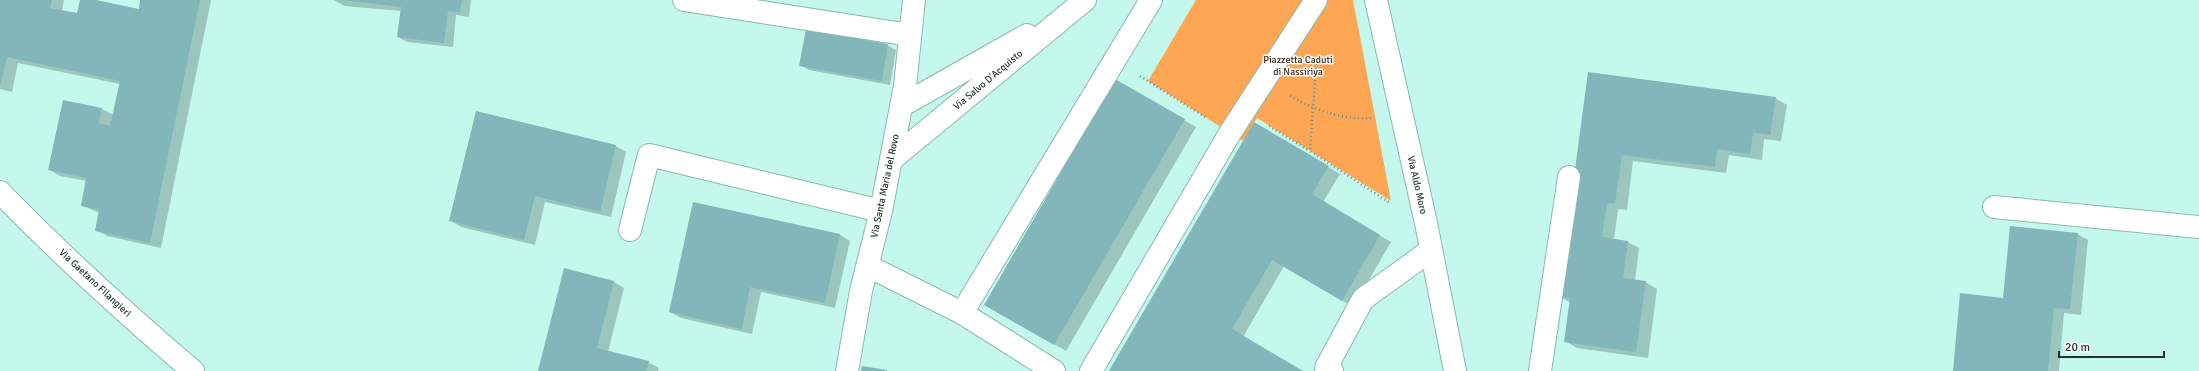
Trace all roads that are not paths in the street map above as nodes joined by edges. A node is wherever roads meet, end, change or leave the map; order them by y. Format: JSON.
{"nodes":[{"id":1,"x":684,"y":0,"type":"edge"},
{"id":2,"x":914,"y":0,"type":"edge"},
{"id":3,"x":1151,"y":0,"type":"edge"},
{"id":4,"x":1316,"y":0,"type":"edge"},
{"id":5,"x":1376,"y":0,"type":"edge"},
{"id":6,"x":1081,"y":3,"type":"edge"},
{"id":7,"x":910,"y":35,"type":"junction"},
{"id":8,"x":901,"y":106,"type":"junction"},
{"id":9,"x":891,"y":160,"type":"junction"},
{"id":10,"x":1569,"y":177,"type":"dead end"},
{"id":11,"x":0,"y":192,"type":"edge"},
{"id":12,"x":1994,"y":207,"type":"dead end"},
{"id":13,"x":880,"y":211,"type":"junction"},
{"id":14,"x":2199,"y":227,"type":"edge"},
{"id":15,"x":630,"y":230,"type":"dead end"},
{"id":16,"x":1431,"y":250,"type":"junction"},
{"id":17,"x":868,"y":266,"type":"junction"},
{"id":18,"x":962,"y":313,"type":"junction"},
{"id":19,"x":193,"y":371,"type":"edge"},
{"id":20,"x":847,"y":371,"type":"edge"},
{"id":21,"x":1054,"y":371,"type":"edge"},
{"id":22,"x":1091,"y":371,"type":"edge"},
{"id":23,"x":1332,"y":371,"type":"edge"},
{"id":24,"x":1455,"y":371,"type":"edge"},
{"id":25,"x":1540,"y":371,"type":"edge"}],
"edges":[{"from":1,"to":7,"type":"street"},
{"from":2,"to":7,"type":"street","name":"Via Santa Maria del Rovo"},
{"from":3,"to":18,"type":"street"},
{"from":4,"to":22,"type":"street"},
{"from":5,"to":16,"type":"street","name":"Via Aldo Moro"},
{"from":6,"to":8,"type":"street"},
{"from":6,"to":9,"type":"street","name":"Via Salvo D'Acquisto"},
{"from":7,"to":8,"type":"street","name":"Via Santa Maria del Rovo"},
{"from":8,"to":9,"type":"street","name":"Via Santa Maria del Rovo"},
{"from":9,"to":13,"type":"street","name":"Via Santa Maria del Rovo"},
{"from":10,"to":25,"type":"street"},
{"from":11,"to":19,"type":"street","name":"Via Gaetano Filangieri"},
{"from":12,"to":14,"type":"street"},
{"from":13,"to":15,"type":"street"},
{"from":13,"to":17,"type":"street","name":"Via Santa Maria del Rovo"},
{"from":16,"to":23,"type":"street"},
{"from":16,"to":24,"type":"street","name":"Via Aldo Moro"},
{"from":17,"to":18,"type":"street"},
{"from":17,"to":20,"type":"street","name":"Via Santa Maria del Rovo"},
{"from":18,"to":21,"type":"street"}]}
